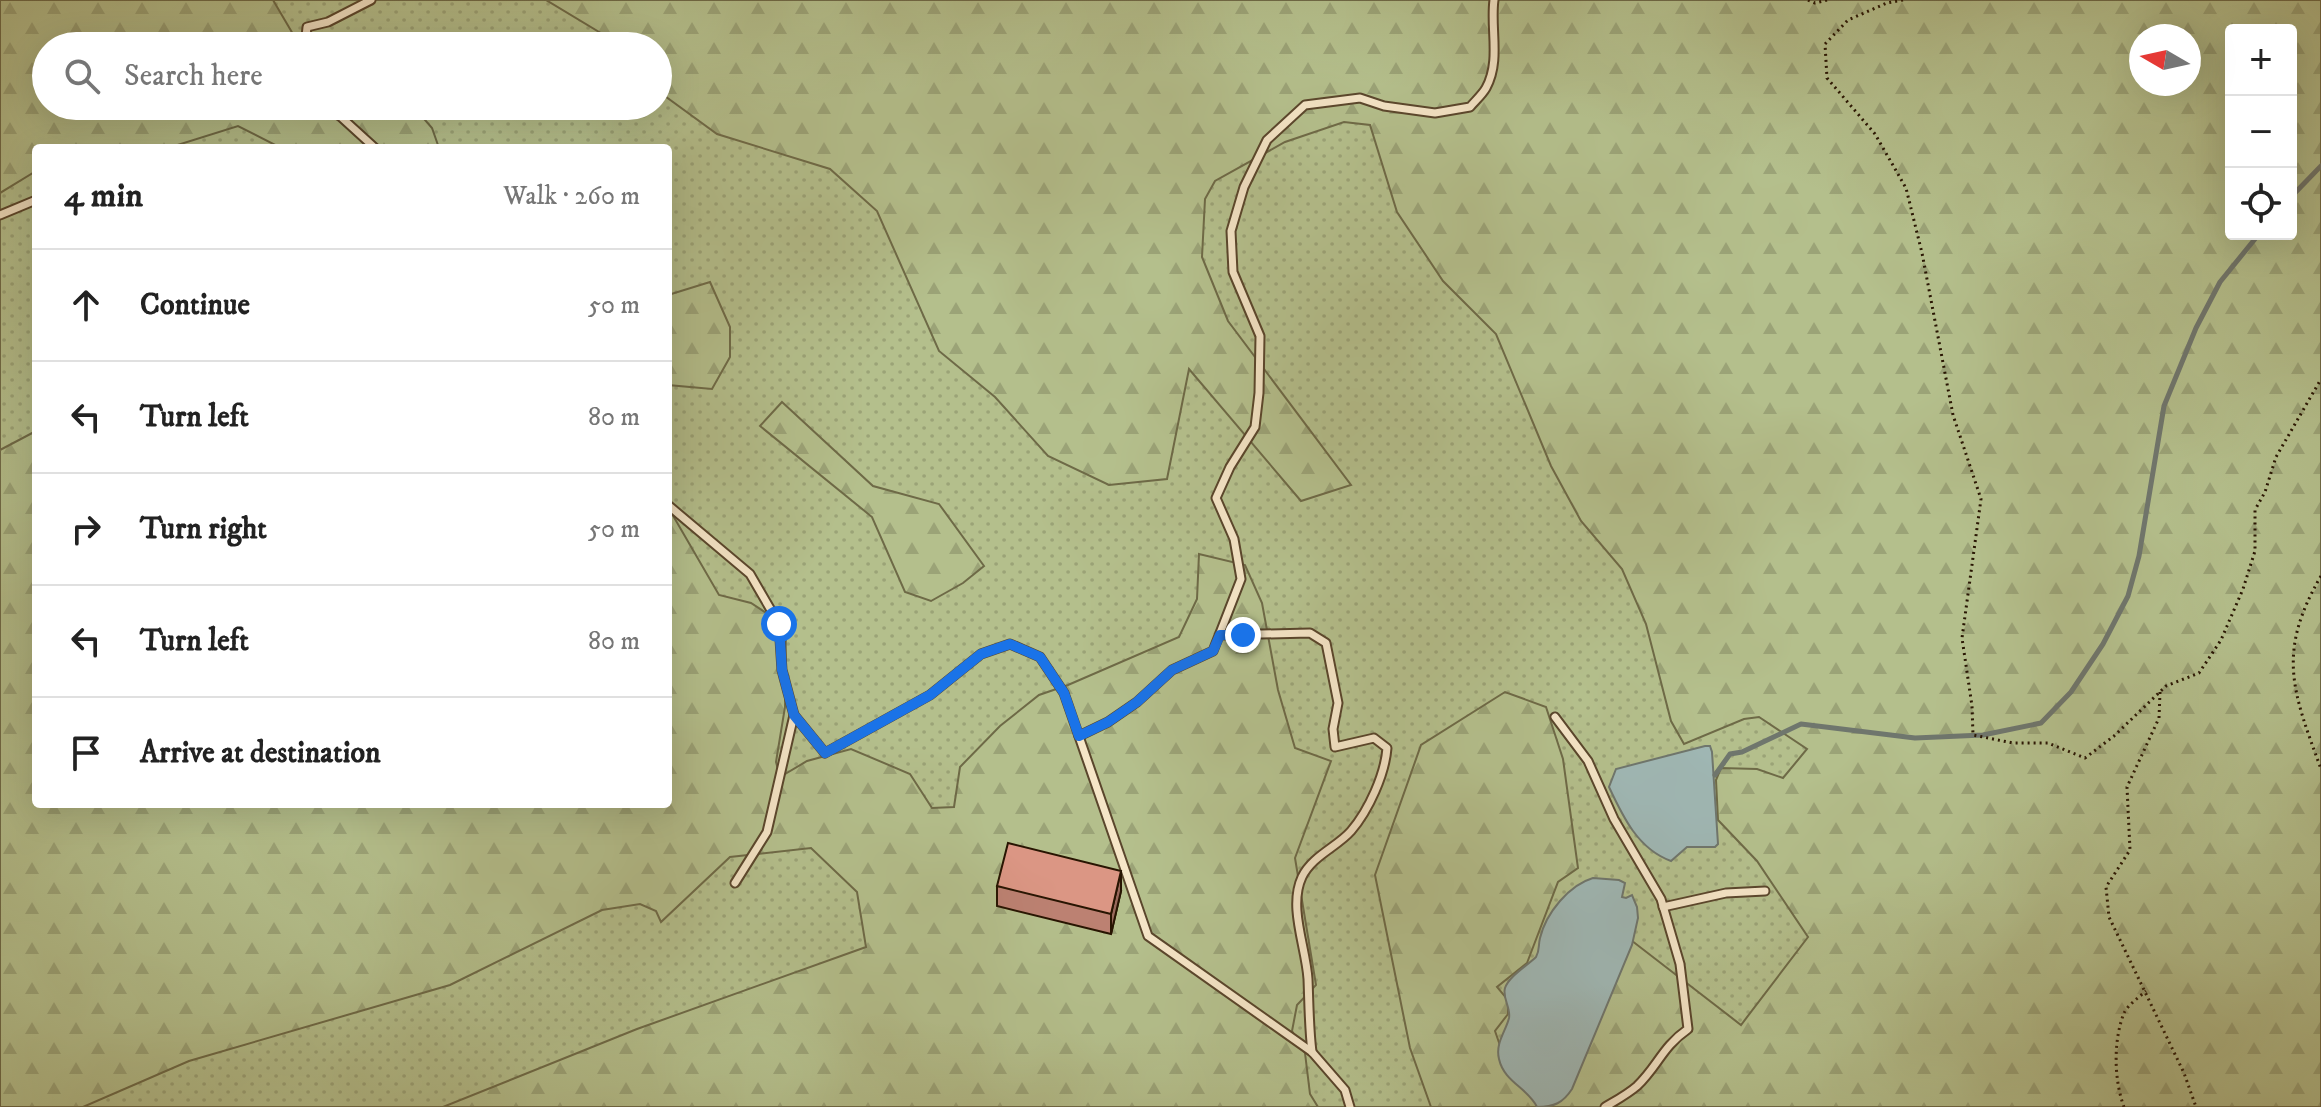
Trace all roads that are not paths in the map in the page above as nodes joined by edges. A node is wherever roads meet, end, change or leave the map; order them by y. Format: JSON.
{"nodes":[{"id":1,"x":371,"y":0,"type":"edge"},
{"id":2,"x":1494,"y":0,"type":"edge"},
{"id":3,"x":306,"y":32,"type":"edge"},
{"id":4,"x":344,"y":120,"type":"edge"},
{"id":5,"x":371,"y":144,"type":"edge"},
{"id":6,"x":32,"y":202,"type":"edge"},
{"id":7,"x":0,"y":215,"type":"edge"},
{"id":8,"x":672,"y":508,"type":"edge"},
{"id":9,"x":1220,"y":635,"type":"junction"},
{"id":10,"x":794,"y":715,"type":"junction"},
{"id":11,"x":1555,"y":717,"type":"dead end"},
{"id":12,"x":1079,"y":736,"type":"junction"},
{"id":13,"x":735,"y":883,"type":"dead end"},
{"id":14,"x":1765,"y":891,"type":"dead end"},
{"id":15,"x":1663,"y":907,"type":"junction"},
{"id":16,"x":1312,"y":1052,"type":"junction"},
{"id":17,"x":1350,"y":1107,"type":"edge"},
{"id":18,"x":1605,"y":1107,"type":"edge"}],
"edges":[{"from":1,"to":3,"type":"lane"},
{"from":2,"to":9,"type":"lane"},
{"from":4,"to":5,"type":"lane"},
{"from":6,"to":7,"type":"lane"},
{"from":8,"to":10,"type":"lane"},
{"from":9,"to":12,"type":"lane"},
{"from":9,"to":16,"type":"lane"},
{"from":10,"to":12,"type":"lane"},
{"from":10,"to":13,"type":"lane"},
{"from":11,"to":15,"type":"lane"},
{"from":12,"to":16,"type":"lane"},
{"from":14,"to":15,"type":"lane"},
{"from":15,"to":18,"type":"lane"},
{"from":16,"to":17,"type":"lane"}]}
